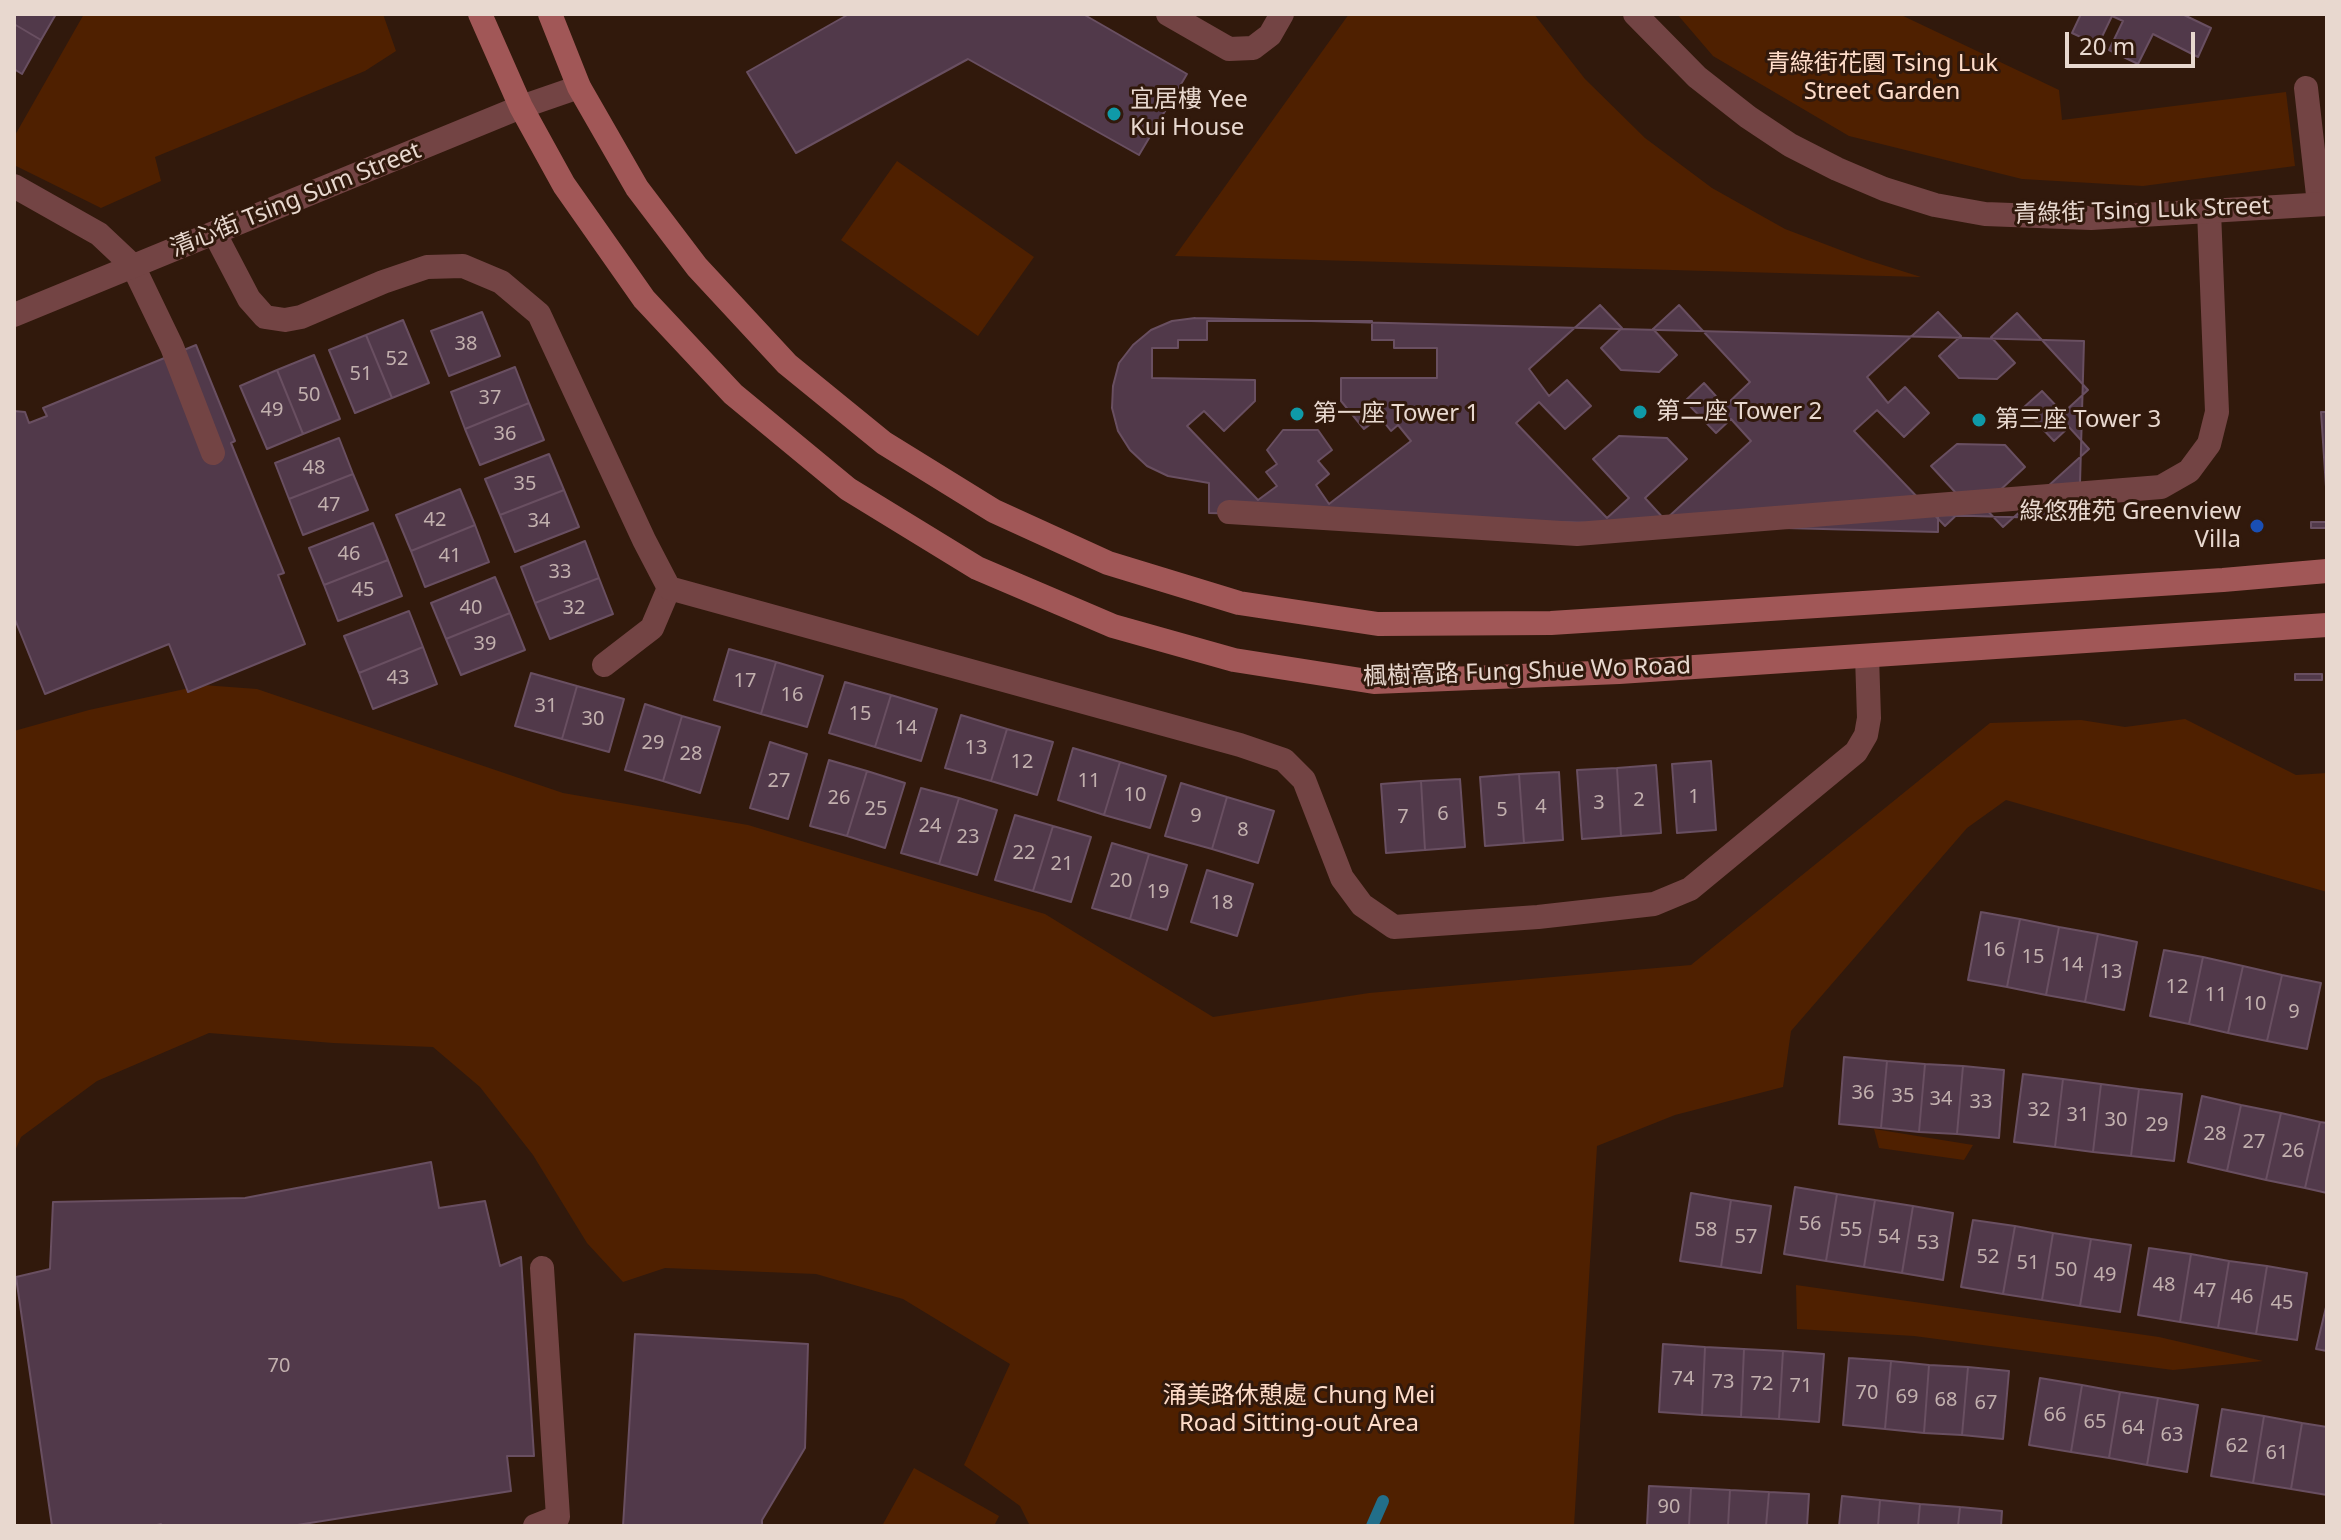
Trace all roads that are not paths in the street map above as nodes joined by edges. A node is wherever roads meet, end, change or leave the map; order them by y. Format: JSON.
{"nodes":[{"id":1,"x":480,"y":14,"type":"edge"},
{"id":2,"x":550,"y":14,"type":"edge"},
{"id":3,"x":1168,"y":14,"type":"edge"},
{"id":4,"x":1282,"y":14,"type":"edge"},
{"id":5,"x":1635,"y":14,"type":"edge"},
{"id":6,"x":579,"y":87,"type":"junction"},
{"id":7,"x":2306,"y":88,"type":"dead end"},
{"id":8,"x":521,"y":107,"type":"junction"},
{"id":9,"x":14,"y":186,"type":"edge"},
{"id":10,"x":2323,"y":204,"type":"edge"},
{"id":11,"x":2209,"y":211,"type":"junction"},
{"id":12,"x":215,"y":234,"type":"junction"},
{"id":13,"x":133,"y":266,"type":"junction"},
{"id":14,"x":14,"y":315,"type":"edge"},
{"id":15,"x":213,"y":453,"type":"dead end"},
{"id":16,"x":1229,"y":512,"type":"dead end"},
{"id":17,"x":2327,"y":571,"type":"edge"},
{"id":18,"x":669,"y":588,"type":"junction"},
{"id":19,"x":2327,"y":625,"type":"edge"},
{"id":20,"x":1867,"y":656,"type":"junction"},
{"id":21,"x":604,"y":665,"type":"dead end"},
{"id":22,"x":542,"y":1268,"type":"dead end"},
{"id":23,"x":535,"y":1526,"type":"edge"}],
"edges":[{"from":1,"to":8,"type":"main road","name":"楓樹窩路 Fung Shue Wo Road"},
{"from":2,"to":6,"type":"main road","name":"楓樹窩路 Fung Shue Wo Road"},
{"from":3,"to":4,"type":"street"},
{"from":5,"to":11,"type":"street","name":"青綠街 Tsing Luk Street"},
{"from":6,"to":8,"type":"street","name":"清心街 Tsing Sum Street"},
{"from":6,"to":17,"type":"main road","name":"楓樹窩路 Fung Shue Wo Road"},
{"from":7,"to":10,"type":"street"},
{"from":8,"to":12,"type":"street","name":"清心街 Tsing Sum Street"},
{"from":8,"to":20,"type":"main road","name":"楓樹窩路 Fung Shue Wo Road"},
{"from":9,"to":13,"type":"street"},
{"from":10,"to":11,"type":"street","name":"青綠街 Tsing Luk Street"},
{"from":11,"to":16,"type":"street"},
{"from":12,"to":13,"type":"street","name":"清心街 Tsing Sum Street"},
{"from":12,"to":18,"type":"street"},
{"from":13,"to":14,"type":"street","name":"清心街 Tsing Sum Street"},
{"from":13,"to":15,"type":"street"},
{"from":18,"to":20,"type":"street"},
{"from":18,"to":21,"type":"street"},
{"from":19,"to":20,"type":"main road","name":"楓樹窩路 Fung Shue Wo Road"},
{"from":22,"to":23,"type":"street"}]}
